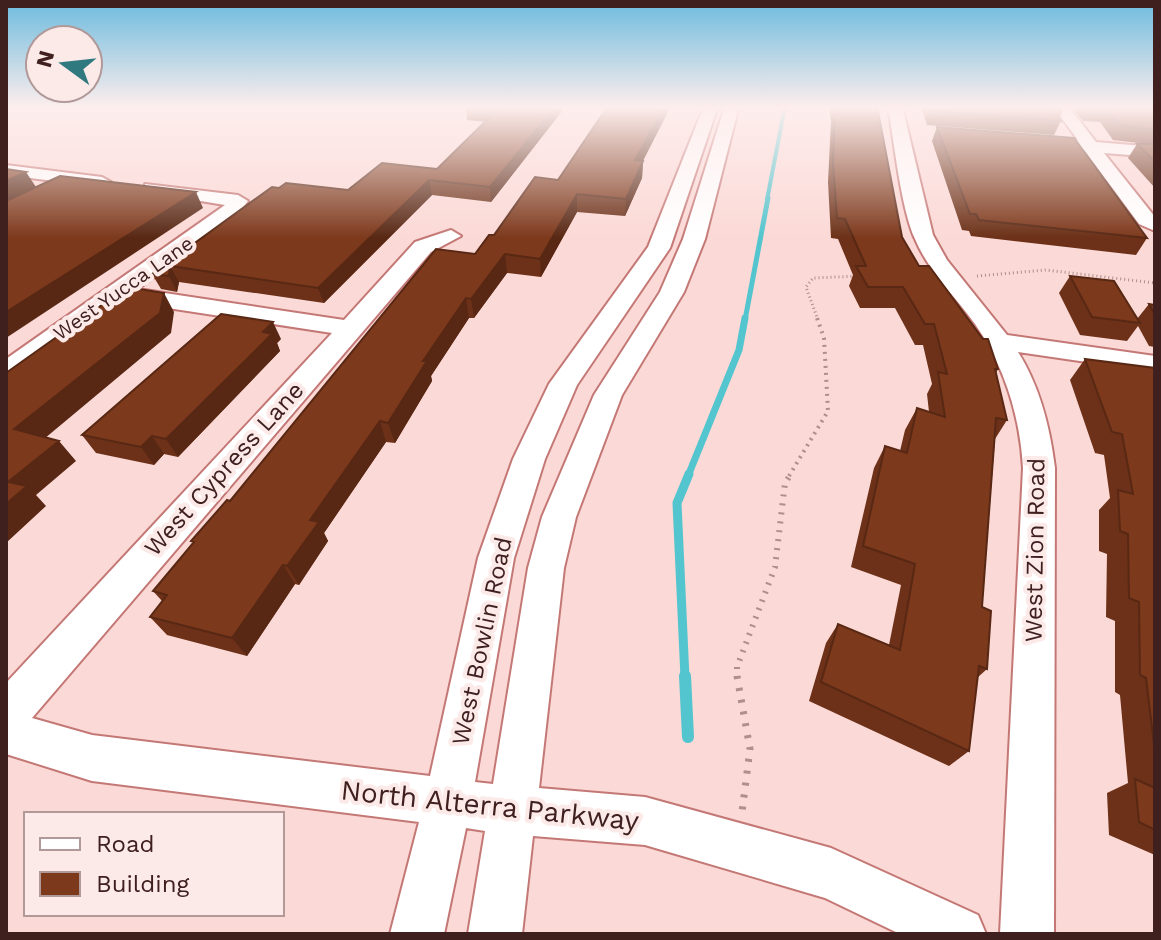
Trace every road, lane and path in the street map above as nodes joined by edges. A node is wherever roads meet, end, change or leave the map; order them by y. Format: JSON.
{"nodes":[{"id":1,"x":695,"y":150,"type":"edge"},
{"id":2,"x":719,"y":150,"type":"edge"},
{"id":3,"x":909,"y":150,"type":"edge"},
{"id":4,"x":1094,"y":150,"type":"edge"},
{"id":5,"x":1128,"y":150,"type":"edge"},
{"id":6,"x":1155,"y":152,"type":"edge"},
{"id":7,"x":6,"y":170,"type":"edge"},
{"id":8,"x":73,"y":178,"type":"junction"},
{"id":9,"x":46,"y":192,"type":"edge"},
{"id":10,"x":1155,"y":225,"type":"edge"},
{"id":11,"x":451,"y":236,"type":"dead end"},
{"id":12,"x":872,"y":276,"type":"edge"},
{"id":13,"x":967,"y":277,"type":"dead end"},
{"id":14,"x":1155,"y":283,"type":"edge"},
{"id":15,"x":116,"y":293,"type":"junction"},
{"id":16,"x":350,"y":328,"type":"junction"},
{"id":17,"x":1000,"y":342,"type":"junction"},
{"id":18,"x":1155,"y":364,"type":"edge"},
{"id":19,"x":6,"y":372,"type":"edge"},
{"id":20,"x":6,"y":715,"type":"edge"},
{"id":21,"x":6,"y":732,"type":"edge"},
{"id":22,"x":448,"y":802,"type":"junction"},
{"id":23,"x":512,"y":810,"type":"junction"},
{"id":24,"x":737,"y":845,"type":"junction"},
{"id":25,"x":417,"y":934,"type":"edge"},
{"id":26,"x":495,"y":934,"type":"edge"},
{"id":27,"x":959,"y":934,"type":"edge"},
{"id":28,"x":1027,"y":934,"type":"edge"}],
"edges":[{"from":1,"to":22,"type":"street","name":"West Bowlin Road"},
{"from":2,"to":23,"type":"street","name":"West Bowlin Road"},
{"from":3,"to":17,"type":"street","name":"West Zion Road"},
{"from":4,"to":10,"type":"street"},
{"from":5,"to":6,"type":"street"},
{"from":7,"to":8,"type":"street"},
{"from":8,"to":9,"type":"street"},
{"from":8,"to":15,"type":"street","name":"West Yucca Lane"},
{"from":11,"to":16,"type":"street","name":"West Cypress Lane"},
{"from":12,"to":24,"type":"path"},
{"from":13,"to":14,"type":"path"},
{"from":15,"to":16,"type":"street"},
{"from":15,"to":19,"type":"street","name":"West Yucca Lane"},
{"from":16,"to":20,"type":"street","name":"West Cypress Lane"},
{"from":17,"to":18,"type":"street"},
{"from":17,"to":28,"type":"street","name":"West Zion Road"},
{"from":21,"to":22,"type":"street","name":"North Alterra Parkway"},
{"from":22,"to":23,"type":"street","name":"North Alterra Parkway"},
{"from":22,"to":25,"type":"street","name":"West Bowlin Road"},
{"from":23,"to":24,"type":"street","name":"North Alterra Parkway"},
{"from":23,"to":26,"type":"street","name":"West Bowlin Road"},
{"from":24,"to":27,"type":"street","name":"North Alterra Parkway"}]}
